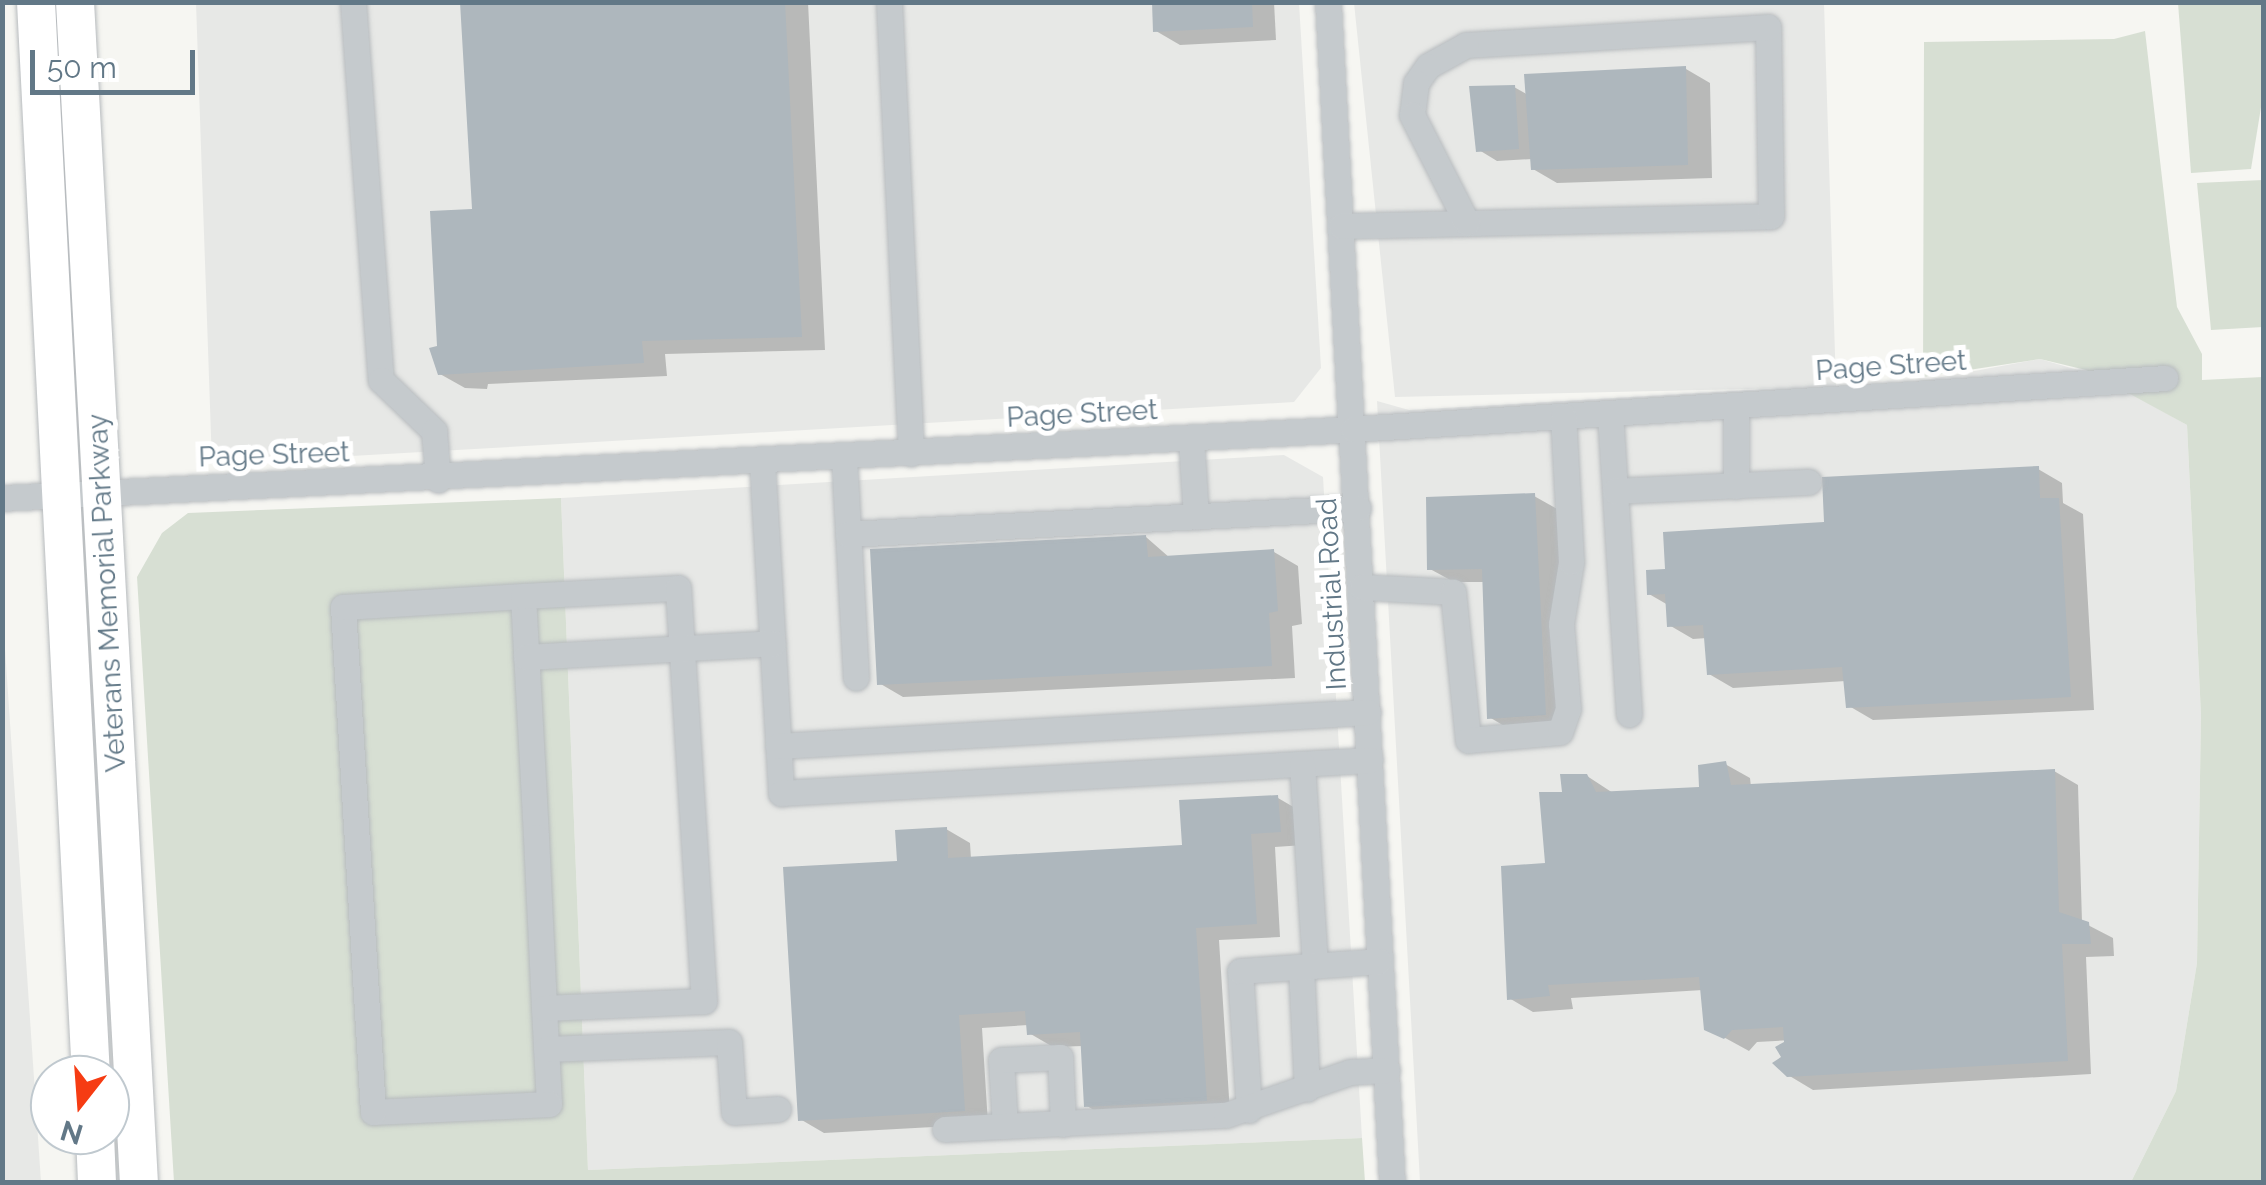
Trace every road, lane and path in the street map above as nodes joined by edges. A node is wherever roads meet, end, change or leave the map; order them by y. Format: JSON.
{"nodes":[{"id":1,"x":36,"y":2,"type":"edge"},
{"id":2,"x":75,"y":2,"type":"edge"},
{"id":3,"x":354,"y":2,"type":"edge"},
{"id":4,"x":889,"y":2,"type":"edge"},
{"id":5,"x":1328,"y":2,"type":"edge"},
{"id":6,"x":1467,"y":223,"type":"junction"},
{"id":7,"x":1341,"y":226,"type":"junction"},
{"id":8,"x":2165,"y":378,"type":"dead end"},
{"id":9,"x":1736,"y":406,"type":"junction"},
{"id":10,"x":1610,"y":413,"type":"junction"},
{"id":11,"x":1563,"y":416,"type":"junction"},
{"id":12,"x":1354,"y":429,"type":"junction"},
{"id":13,"x":1191,"y":438,"type":"junction"},
{"id":14,"x":911,"y":453,"type":"junction"},
{"id":15,"x":844,"y":456,"type":"junction"},
{"id":16,"x":762,"y":461,"type":"junction"},
{"id":17,"x":438,"y":480,"type":"junction"},
{"id":18,"x":1810,"y":482,"type":"dead end"},
{"id":19,"x":1736,"y":486,"type":"junction"},
{"id":20,"x":100,"y":491,"type":"junction"},
{"id":21,"x":1614,"y":491,"type":"junction"},
{"id":22,"x":59,"y":495,"type":"junction"},
{"id":23,"x":2,"y":498,"type":"edge"},
{"id":24,"x":1358,"y":508,"type":"junction"},
{"id":25,"x":1196,"y":517,"type":"junction"},
{"id":26,"x":848,"y":534,"type":"junction"},
{"id":27,"x":1362,"y":587,"type":"junction"},
{"id":28,"x":523,"y":596,"type":"junction"},
{"id":29,"x":772,"y":643,"type":"junction"},
{"id":30,"x":682,"y":648,"type":"junction"},
{"id":31,"x":526,"y":656,"type":"junction"},
{"id":32,"x":856,"y":678,"type":"dead end"},
{"id":33,"x":1368,"y":712,"type":"junction"},
{"id":34,"x":1630,"y":714,"type":"dead end"},
{"id":35,"x":778,"y":746,"type":"junction"},
{"id":36,"x":1370,"y":760,"type":"junction"},
{"id":37,"x":1302,"y":764,"type":"junction"},
{"id":38,"x":1379,"y":961,"type":"junction"},
{"id":39,"x":1308,"y":967,"type":"junction"},
{"id":40,"x":544,"y":1008,"type":"junction"},
{"id":41,"x":546,"y":1049,"type":"junction"},
{"id":42,"x":90,"y":1055,"type":"edge"},
{"id":43,"x":1387,"y":1070,"type":"junction"},
{"id":44,"x":1307,"y":1088,"type":"junction"},
{"id":45,"x":778,"y":1109,"type":"dead end"},
{"id":46,"x":1248,"y":1110,"type":"junction"},
{"id":47,"x":1063,"y":1124,"type":"junction"},
{"id":48,"x":1004,"y":1126,"type":"junction"},
{"id":49,"x":945,"y":1130,"type":"dead end"},
{"id":50,"x":95,"y":1155,"type":"edge"},
{"id":51,"x":97,"y":1182,"type":"edge"},
{"id":52,"x":139,"y":1182,"type":"edge"},
{"id":53,"x":1392,"y":1182,"type":"edge"}],
"edges":[{"from":1,"to":22,"type":"highway","name":"Veterans Memorial Parkway"},
{"from":2,"to":20,"type":"highway","name":"Veterans Memorial Parkway"},
{"from":3,"to":17,"type":"street"},
{"from":4,"to":14,"type":"street"},
{"from":5,"to":7,"type":"street","name":"Industrial Road"},
{"from":6,"to":6,"type":"street"},
{"from":6,"to":7,"type":"street"},
{"from":7,"to":12,"type":"street","name":"Industrial Road"},
{"from":8,"to":9,"type":"street","name":"Page Street"},
{"from":9,"to":10,"type":"street","name":"Page Street"},
{"from":9,"to":19,"type":"street"},
{"from":10,"to":11,"type":"street","name":"Page Street"},
{"from":10,"to":21,"type":"street"},
{"from":11,"to":12,"type":"street","name":"Page Street"},
{"from":11,"to":27,"type":"street"},
{"from":12,"to":13,"type":"street","name":"Page Street"},
{"from":12,"to":24,"type":"street","name":"Industrial Road"},
{"from":13,"to":14,"type":"street","name":"Page Street"},
{"from":13,"to":25,"type":"street"},
{"from":14,"to":15,"type":"street","name":"Page Street"},
{"from":15,"to":16,"type":"street","name":"Page Street"},
{"from":15,"to":26,"type":"street"},
{"from":16,"to":17,"type":"street","name":"Page Street"},
{"from":16,"to":29,"type":"street"},
{"from":17,"to":20,"type":"street","name":"Page Street"},
{"from":18,"to":19,"type":"street"},
{"from":19,"to":21,"type":"street"},
{"from":20,"to":22,"type":"street","name":"Page Street"},
{"from":20,"to":52,"type":"highway","name":"Veterans Memorial Parkway"},
{"from":21,"to":34,"type":"street"},
{"from":22,"to":23,"type":"street","name":"Page Street"},
{"from":22,"to":42,"type":"highway","name":"Veterans Memorial Parkway"},
{"from":24,"to":25,"type":"street"},
{"from":24,"to":27,"type":"street","name":"Industrial Road"},
{"from":25,"to":26,"type":"street"},
{"from":26,"to":32,"type":"street"},
{"from":27,"to":33,"type":"street","name":"Industrial Road"},
{"from":28,"to":30,"type":"street"},
{"from":28,"to":31,"type":"street"},
{"from":28,"to":41,"type":"street"},
{"from":29,"to":30,"type":"street"},
{"from":29,"to":35,"type":"street"},
{"from":30,"to":31,"type":"street"},
{"from":30,"to":40,"type":"street"},
{"from":31,"to":40,"type":"street"},
{"from":33,"to":35,"type":"street"},
{"from":33,"to":36,"type":"street","name":"Industrial Road"},
{"from":35,"to":37,"type":"street"},
{"from":36,"to":37,"type":"street"},
{"from":36,"to":38,"type":"street","name":"Industrial Road"},
{"from":37,"to":39,"type":"street"},
{"from":38,"to":39,"type":"street"},
{"from":38,"to":43,"type":"street","name":"Industrial Road"},
{"from":39,"to":44,"type":"street"},
{"from":39,"to":46,"type":"street"},
{"from":40,"to":41,"type":"street"},
{"from":41,"to":45,"type":"street"},
{"from":43,"to":44,"type":"street"},
{"from":43,"to":53,"type":"street","name":"Industrial Road"},
{"from":44,"to":46,"type":"street"},
{"from":46,"to":47,"type":"street"},
{"from":47,"to":48,"type":"street"},
{"from":47,"to":48,"type":"street"},
{"from":48,"to":49,"type":"street"},
{"from":50,"to":51,"type":"highway"}]}
